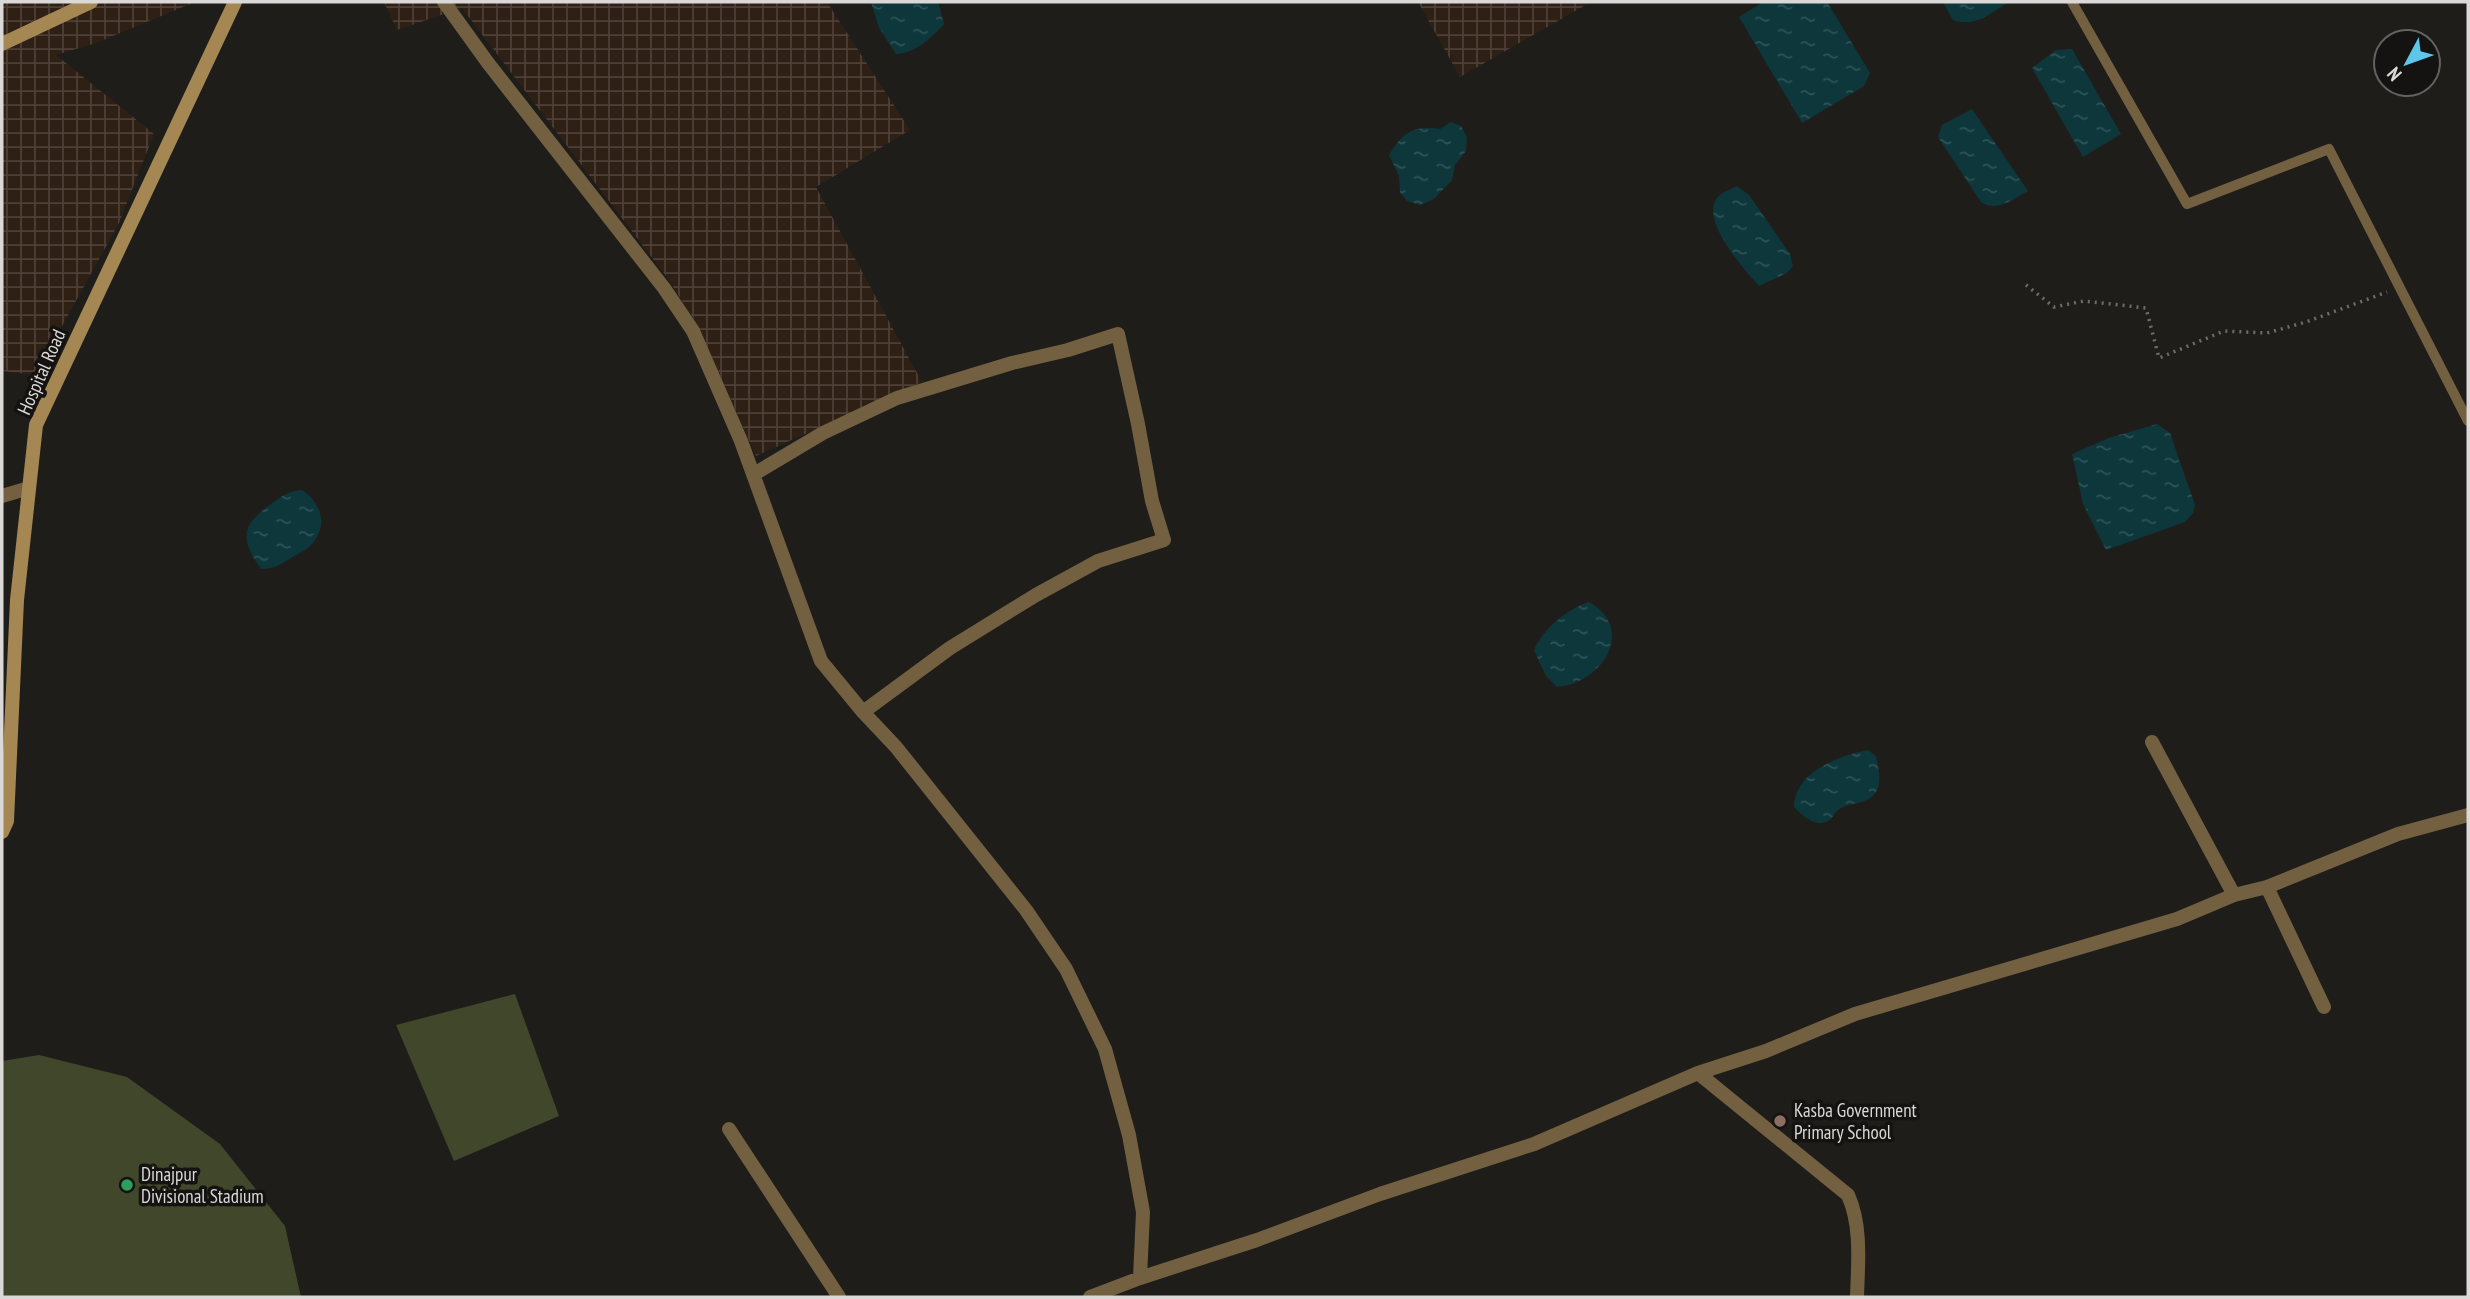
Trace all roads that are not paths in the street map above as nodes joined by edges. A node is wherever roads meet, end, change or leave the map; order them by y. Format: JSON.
{"nodes":[{"id":1,"x":91,"y":2,"type":"edge"},
{"id":2,"x":235,"y":2,"type":"edge"},
{"id":3,"x":444,"y":2,"type":"edge"},
{"id":4,"x":2072,"y":2,"type":"edge"},
{"id":5,"x":2,"y":44,"type":"edge"},
{"id":6,"x":2468,"y":421,"type":"edge"},
{"id":7,"x":754,"y":474,"type":"junction"},
{"id":8,"x":29,"y":488,"type":"junction"},
{"id":9,"x":2,"y":496,"type":"edge"},
{"id":10,"x":863,"y":712,"type":"junction"},
{"id":11,"x":2152,"y":742,"type":"dead end"},
{"id":12,"x":2468,"y":815,"type":"edge"},
{"id":13,"x":2,"y":832,"type":"edge"},
{"id":14,"x":2267,"y":887,"type":"junction"},
{"id":15,"x":2234,"y":895,"type":"junction"},
{"id":16,"x":2324,"y":1006,"type":"dead end"},
{"id":17,"x":1698,"y":1073,"type":"junction"},
{"id":18,"x":729,"y":1129,"type":"dead end"},
{"id":19,"x":1140,"y":1278,"type":"junction"},
{"id":20,"x":839,"y":1297,"type":"edge"},
{"id":21,"x":1090,"y":1297,"type":"edge"},
{"id":22,"x":1857,"y":1297,"type":"edge"}],
"edges":[{"from":1,"to":5,"type":"main road"},
{"from":2,"to":8,"type":"main road","name":"Hospital Road"},
{"from":3,"to":7,"type":"street"},
{"from":4,"to":6,"type":"lane"},
{"from":7,"to":10,"type":"street"},
{"from":7,"to":10,"type":"street"},
{"from":8,"to":9,"type":"street"},
{"from":8,"to":13,"type":"main road","name":"Hospital Road"},
{"from":10,"to":19,"type":"street"},
{"from":11,"to":15,"type":"street"},
{"from":12,"to":14,"type":"street"},
{"from":14,"to":15,"type":"street"},
{"from":14,"to":16,"type":"street"},
{"from":15,"to":17,"type":"street"},
{"from":17,"to":19,"type":"street"},
{"from":17,"to":22,"type":"street"},
{"from":18,"to":20,"type":"street"},
{"from":19,"to":21,"type":"street"}]}
